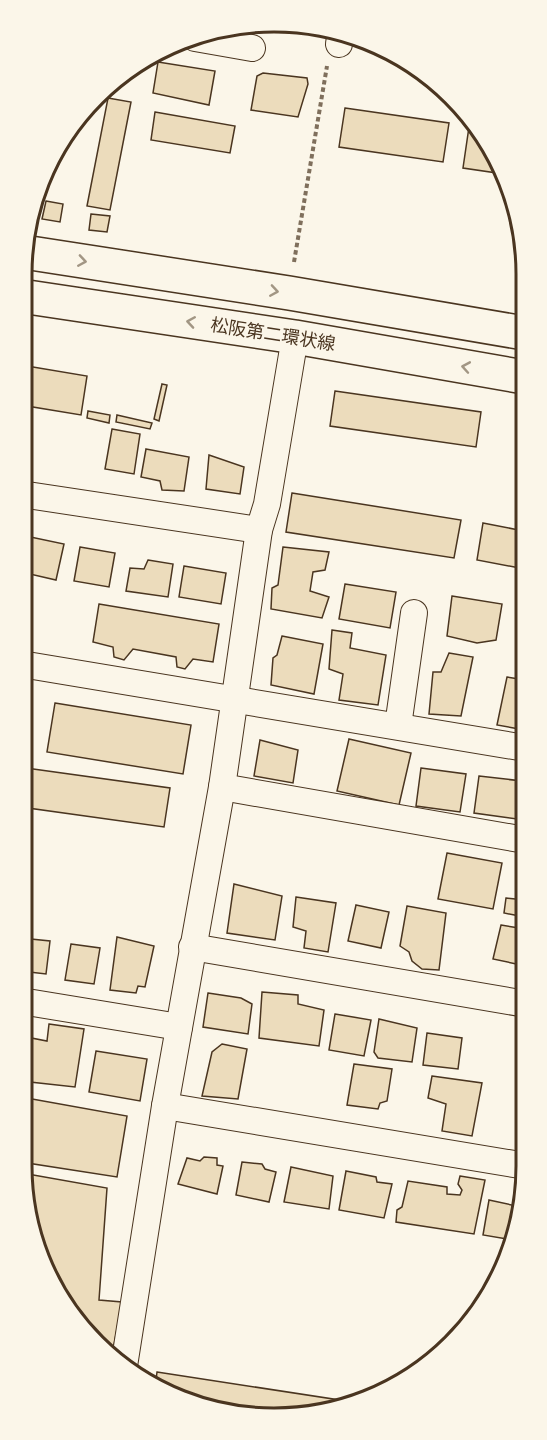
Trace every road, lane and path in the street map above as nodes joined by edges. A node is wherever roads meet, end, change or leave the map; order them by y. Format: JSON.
{"nodes":[{"id":1,"x":217,"y":38,"type":"edge"},
{"id":2,"x":337,"y":40,"type":"edge"},
{"id":3,"x":252,"y":48,"type":"dead end"},
{"id":4,"x":33,"y":253,"type":"edge"},
{"id":5,"x":289,"y":293,"type":"junction"},
{"id":6,"x":32,"y":298,"type":"edge"},
{"id":7,"x":516,"y":332,"type":"edge"},
{"id":8,"x":295,"y":337,"type":"junction"},
{"id":9,"x":516,"y":376,"type":"edge"},
{"id":10,"x":32,"y":496,"type":"edge"},
{"id":11,"x":259,"y":530,"type":"junction"},
{"id":12,"x":414,"y":613,"type":"dead end"},
{"id":13,"x":32,"y":666,"type":"edge"},
{"id":14,"x":234,"y":699,"type":"junction"},
{"id":15,"x":398,"y":726,"type":"junction"},
{"id":16,"x":516,"y":746,"type":"edge"},
{"id":17,"x":222,"y":787,"type":"junction"},
{"id":18,"x":516,"y":838,"type":"edge"},
{"id":19,"x":192,"y":947,"type":"junction"},
{"id":20,"x":516,"y":1002,"type":"edge"},
{"id":21,"x":32,"y":1003,"type":"edge"},
{"id":22,"x":179,"y":1027,"type":"junction"},
{"id":23,"x":165,"y":1106,"type":"junction"},
{"id":24,"x":516,"y":1164,"type":"edge"},
{"id":25,"x":125,"y":1357,"type":"edge"}],
"edges":[{"from":1,"to":3,"type":"street"},
{"from":2,"to":5,"type":"path"},
{"from":4,"to":5,"type":"main road","one_way":true},
{"from":5,"to":7,"type":"main road"},
{"from":8,"to":6,"type":"main road","name":"松阪第二環状線","one_way":true},
{"from":9,"to":8,"type":"main road","name":"松阪第二環状線","one_way":true},
{"from":8,"to":11,"type":"street"},
{"from":10,"to":11,"type":"street"},
{"from":11,"to":14,"type":"street"},
{"from":12,"to":15,"type":"street"},
{"from":13,"to":14,"type":"street"},
{"from":14,"to":15,"type":"street"},
{"from":14,"to":17,"type":"street"},
{"from":15,"to":16,"type":"street"},
{"from":17,"to":18,"type":"street"},
{"from":17,"to":19,"type":"street"},
{"from":19,"to":20,"type":"street"},
{"from":19,"to":22,"type":"street"},
{"from":21,"to":22,"type":"street"},
{"from":22,"to":23,"type":"street"},
{"from":23,"to":24,"type":"street"},
{"from":23,"to":25,"type":"street"}]}
